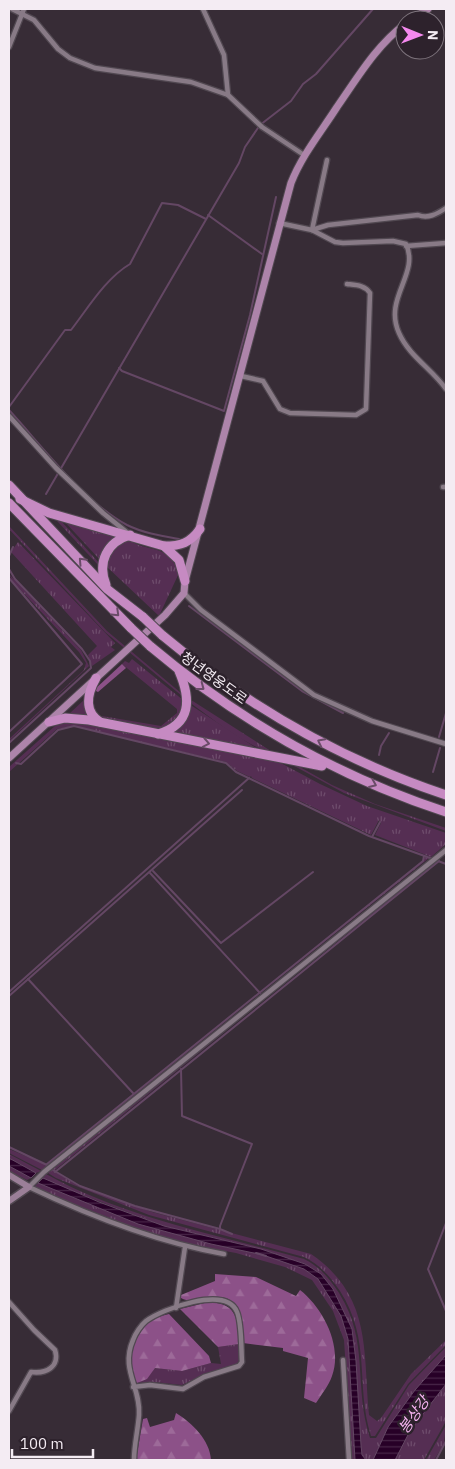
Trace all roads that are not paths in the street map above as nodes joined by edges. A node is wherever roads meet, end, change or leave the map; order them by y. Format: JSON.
{"nodes":[{"id":1,"x":12,"y":9,"type":"edge"},
{"id":2,"x":203,"y":9,"type":"edge"},
{"id":3,"x":23,"y":11,"type":"edge"},
{"id":4,"x":395,"y":33,"type":"edge"},
{"id":5,"x":9,"y":47,"type":"edge"},
{"id":6,"x":228,"y":96,"type":"junction"},
{"id":7,"x":304,"y":155,"type":"junction"},
{"id":8,"x":327,"y":160,"type":"dead end"},
{"id":9,"x":446,"y":208,"type":"edge"},
{"id":10,"x":279,"y":223,"type":"junction"},
{"id":11,"x":312,"y":230,"type":"junction"},
{"id":12,"x":446,"y":243,"type":"edge"},
{"id":13,"x":406,"y":246,"type":"junction"},
{"id":14,"x":347,"y":284,"type":"dead end"},
{"id":15,"x":241,"y":376,"type":"junction"},
{"id":16,"x":446,"y":376,"type":"edge"},
{"id":17,"x":440,"y":380,"type":"junction"},
{"id":18,"x":446,"y":389,"type":"edge"},
{"id":19,"x":9,"y":416,"type":"edge"},
{"id":20,"x":9,"y":485,"type":"edge"},
{"id":21,"x":20,"y":499,"type":"junction"},
{"id":22,"x":9,"y":503,"type":"edge"},
{"id":23,"x":200,"y":529,"type":"junction"},
{"id":24,"x":130,"y":535,"type":"junction"},
{"id":25,"x":164,"y":546,"type":"junction"},
{"id":26,"x":185,"y":581,"type":"junction"},
{"id":27,"x":107,"y":589,"type":"junction"},
{"id":28,"x":184,"y":593,"type":"junction"},
{"id":29,"x":178,"y":670,"type":"junction"},
{"id":30,"x":96,"y":678,"type":"junction"},
{"id":31,"x":49,"y":722,"type":"junction"},
{"id":32,"x":102,"y":723,"type":"junction"},
{"id":33,"x":158,"y":734,"type":"junction"},
{"id":34,"x":446,"y":744,"type":"edge"},
{"id":35,"x":9,"y":758,"type":"edge"},
{"id":36,"x":355,"y":777,"type":"junction"},
{"id":37,"x":446,"y":795,"type":"edge"},
{"id":38,"x":446,"y":812,"type":"edge"},
{"id":39,"x":446,"y":850,"type":"edge"},
{"id":40,"x":9,"y":1175,"type":"edge"},
{"id":41,"x":29,"y":1187,"type":"junction"},
{"id":42,"x":9,"y":1202,"type":"edge"},
{"id":43,"x":185,"y":1247,"type":"junction"},
{"id":44,"x":224,"y":1254,"type":"dead end"},
{"id":45,"x":9,"y":1302,"type":"edge"},
{"id":46,"x":176,"y":1308,"type":"junction"},
{"id":47,"x":343,"y":1360,"type":"dead end"},
{"id":48,"x":133,"y":1387,"type":"junction"},
{"id":49,"x":9,"y":1411,"type":"edge"},
{"id":50,"x":134,"y":1460,"type":"edge"},
{"id":51,"x":349,"y":1460,"type":"edge"}],
"edges":[{"from":1,"to":3,"type":"street"},
{"from":2,"to":6,"type":"street"},
{"from":3,"to":5,"type":"street"},
{"from":3,"to":6,"type":"street"},
{"from":4,"to":7,"type":"main road"},
{"from":6,"to":7,"type":"street"},
{"from":7,"to":10,"type":"main road"},
{"from":8,"to":11,"type":"street"},
{"from":9,"to":11,"type":"street"},
{"from":10,"to":11,"type":"street"},
{"from":10,"to":15,"type":"main road"},
{"from":11,"to":13,"type":"street"},
{"from":12,"to":13,"type":"street"},
{"from":13,"to":17,"type":"street"},
{"from":14,"to":15,"type":"street"},
{"from":15,"to":23,"type":"main road"},
{"from":16,"to":17,"type":"street"},
{"from":17,"to":18,"type":"street"},
{"from":19,"to":24,"type":"street"},
{"from":20,"to":21,"type":"highway","name":"청년영웅도로"},
{"from":21,"to":24,"type":"highway"},
{"from":27,"to":21,"type":"highway","name":"청년영웅도로","one_way":true},
{"from":22,"to":29,"type":"highway","name":"청년영웅도로","one_way":true,"bridge":true},
{"from":23,"to":25,"type":"highway"},
{"from":23,"to":26,"type":"main road"},
{"from":24,"to":25,"type":"highway"},
{"from":24,"to":27,"type":"highway"},
{"from":25,"to":26,"type":"highway"},
{"from":26,"to":28,"type":"main road"},
{"from":37,"to":27,"type":"highway","name":"청년영웅도로","one_way":true,"bridge":true},
{"from":28,"to":30,"type":"main road"},
{"from":28,"to":34,"type":"street"},
{"from":29,"to":33,"type":"highway"},
{"from":29,"to":36,"type":"highway","name":"청년영웅도로","one_way":true},
{"from":30,"to":31,"type":"main road"},
{"from":30,"to":32,"type":"highway"},
{"from":31,"to":32,"type":"highway"},
{"from":31,"to":35,"type":"main road"},
{"from":32,"to":33,"type":"highway"},
{"from":33,"to":36,"type":"highway","one_way":true},
{"from":36,"to":38,"type":"highway","name":"청년영웅도로","one_way":true},
{"from":39,"to":41,"type":"street"},
{"from":40,"to":41,"type":"street"},
{"from":41,"to":42,"type":"street"},
{"from":41,"to":43,"type":"street"},
{"from":43,"to":44,"type":"street"},
{"from":43,"to":46,"type":"street"},
{"from":45,"to":49,"type":"street"},
{"from":46,"to":48,"type":"street"},
{"from":46,"to":48,"type":"street"},
{"from":47,"to":51,"type":"street"},
{"from":48,"to":50,"type":"street"}]}
